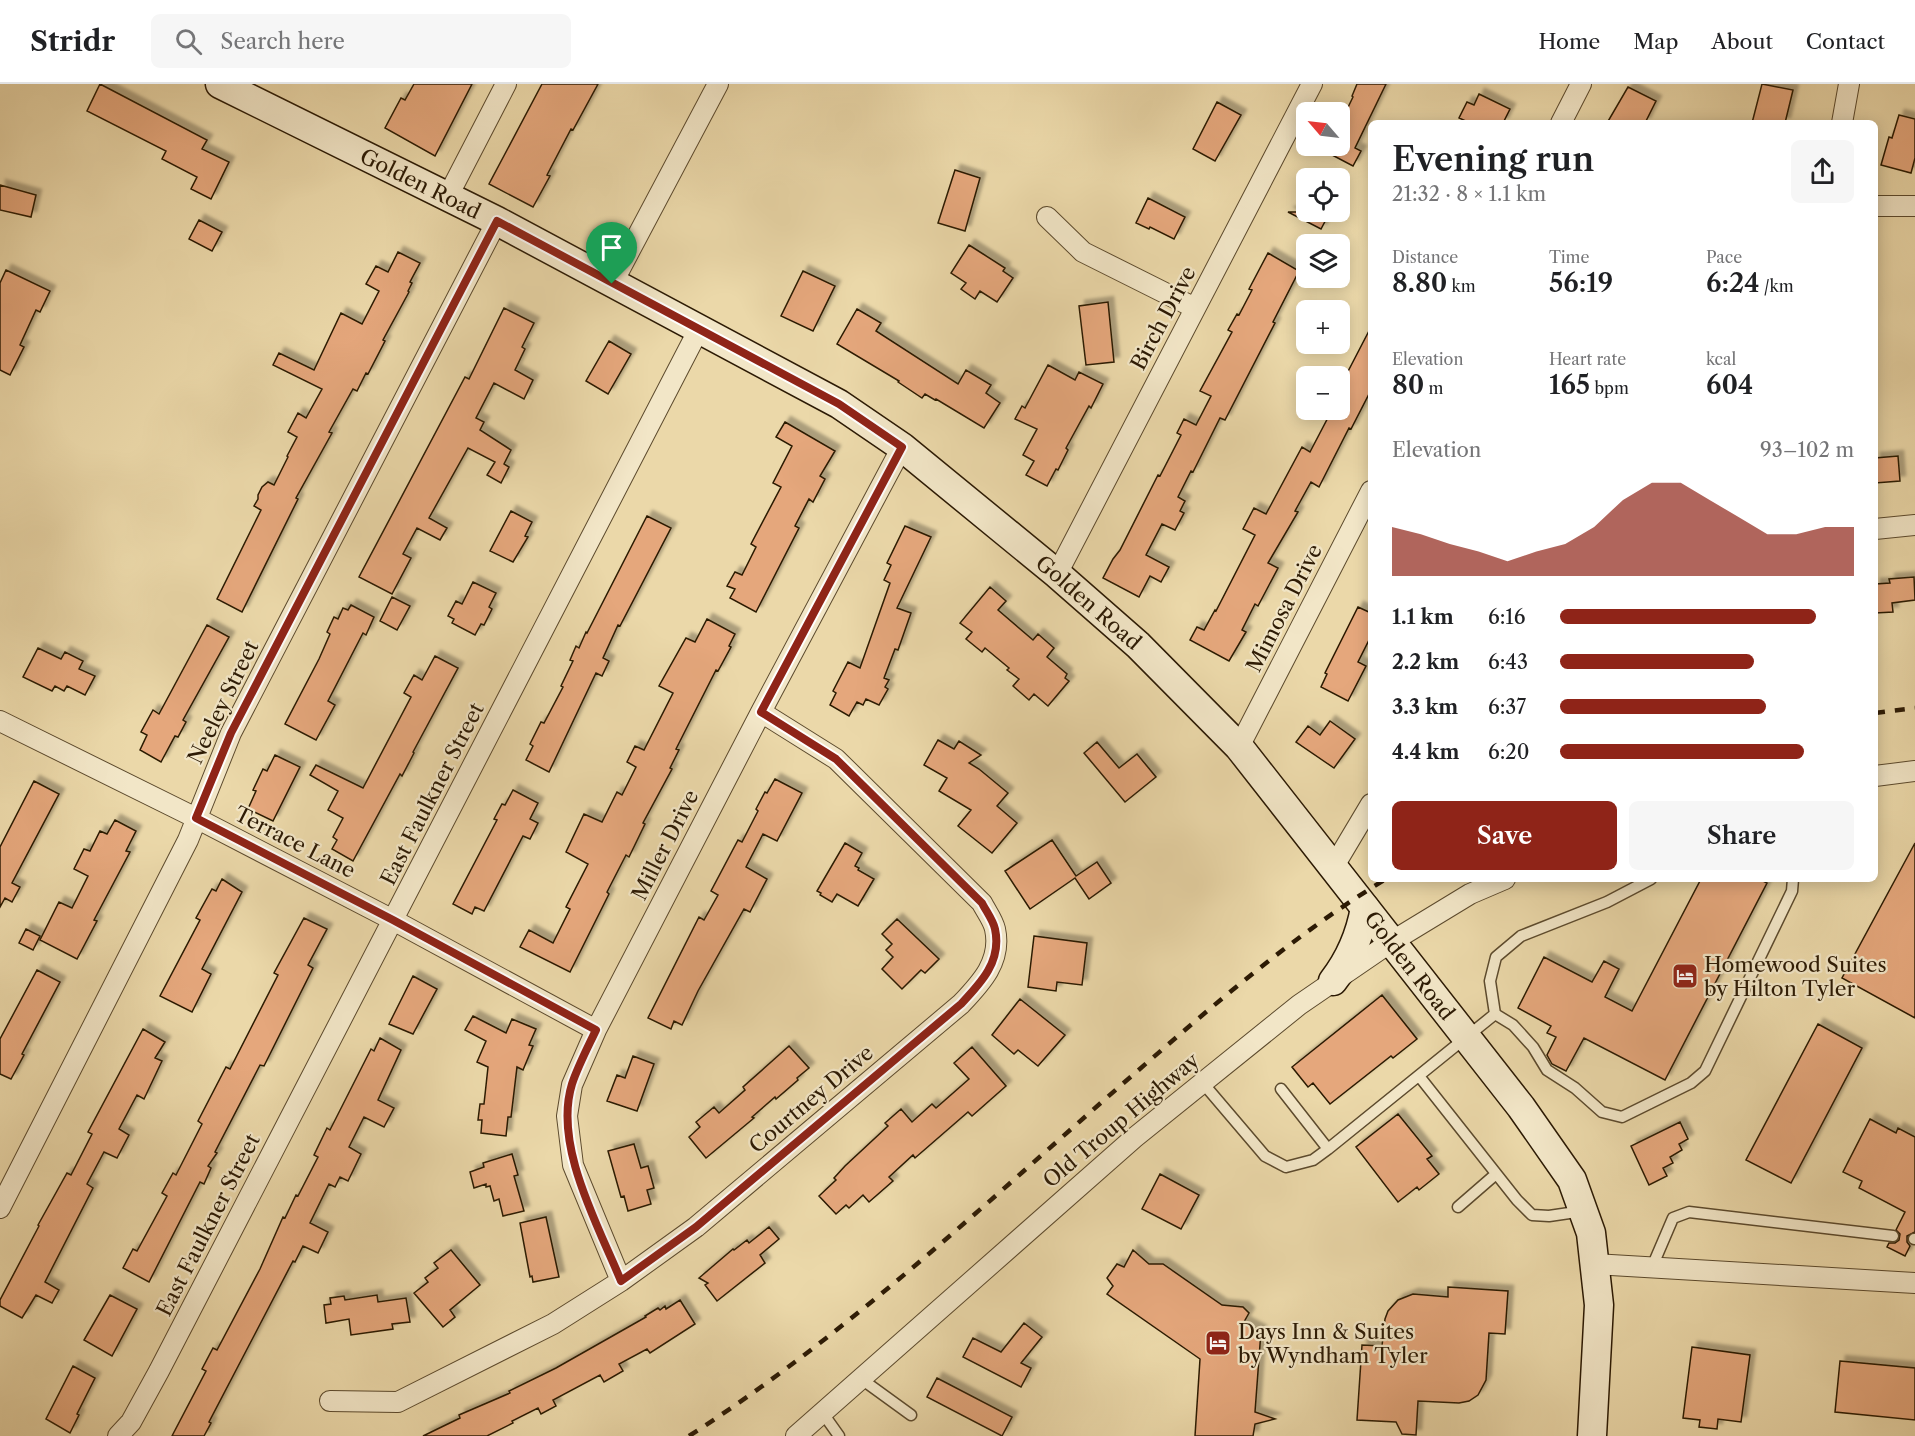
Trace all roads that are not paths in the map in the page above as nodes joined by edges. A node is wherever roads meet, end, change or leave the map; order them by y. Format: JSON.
{"nodes":[{"id":1,"x":220,"y":84,"type":"edge"},
{"id":2,"x":506,"y":84,"type":"edge"},
{"id":3,"x":718,"y":84,"type":"edge"},
{"id":4,"x":1312,"y":84,"type":"edge"},
{"id":5,"x":1581,"y":84,"type":"edge"},
{"id":6,"x":1849,"y":84,"type":"edge"},
{"id":7,"x":249,"y":90,"type":"edge"},
{"id":8,"x":1563,"y":120,"type":"edge"},
{"id":9,"x":1843,"y":120,"type":"edge"},
{"id":10,"x":448,"y":196,"type":"junction"},
{"id":11,"x":1878,"y":206,"type":"edge"},
{"id":12,"x":1915,"y":206,"type":"edge"},
{"id":13,"x":1047,"y":218,"type":"dead end"},
{"id":14,"x":497,"y":221,"type":"junction"},
{"id":15,"x":612,"y":284,"type":"junction"},
{"id":16,"x":1195,"y":308,"type":"junction"},
{"id":17,"x":699,"y":329,"type":"junction"},
{"id":18,"x":902,"y":447,"type":"junction"},
{"id":19,"x":1368,"y":497,"type":"edge"},
{"id":20,"x":1915,"y":525,"type":"edge"},
{"id":21,"x":1878,"y":529,"type":"edge"},
{"id":22,"x":1057,"y":574,"type":"junction"},
{"id":23,"x":761,"y":712,"type":"junction"},
{"id":24,"x":2,"y":728,"type":"edge"},
{"id":25,"x":1239,"y":747,"type":"junction"},
{"id":26,"x":1915,"y":771,"type":"edge"},
{"id":27,"x":1878,"y":776,"type":"edge"},
{"id":28,"x":1368,"y":809,"type":"edge"},
{"id":29,"x":196,"y":818,"type":"junction"},
{"id":30,"x":1334,"y":866,"type":"junction"},
{"id":31,"x":1498,"y":882,"type":"edge"},
{"id":32,"x":1645,"y":882,"type":"edge"},
{"id":33,"x":1793,"y":882,"type":"edge"},
{"id":34,"x":1365,"y":908,"type":"junction"},
{"id":35,"x":393,"y":920,"type":"junction"},
{"id":36,"x":1391,"y":942,"type":"junction"},
{"id":37,"x":1333,"y":981,"type":"junction"},
{"id":38,"x":1496,"y":1014,"type":"junction"},
{"id":39,"x":596,"y":1030,"type":"junction"},
{"id":40,"x":1467,"y":1038,"type":"junction"},
{"id":41,"x":1419,"y":1076,"type":"junction"},
{"id":42,"x":1202,"y":1082,"type":"junction"},
{"id":43,"x":1281,"y":1089,"type":"dead end"},
{"id":44,"x":1328,"y":1149,"type":"junction"},
{"id":45,"x":1496,"y":1174,"type":"junction"},
{"id":46,"x":1458,"y":1207,"type":"dead end"},
{"id":47,"x":0,"y":1208,"type":"edge"},
{"id":48,"x":1583,"y":1211,"type":"junction"},
{"id":49,"x":1893,"y":1236,"type":"dead end"},
{"id":50,"x":1594,"y":1264,"type":"junction"},
{"id":51,"x":1652,"y":1267,"type":"junction"},
{"id":52,"x":621,"y":1281,"type":"junction"},
{"id":53,"x":1915,"y":1283,"type":"edge"},
{"id":54,"x":860,"y":1378,"type":"junction"},
{"id":55,"x":330,"y":1401,"type":"dead end"},
{"id":56,"x":822,"y":1412,"type":"junction"},
{"id":57,"x":911,"y":1415,"type":"dead end"},
{"id":58,"x":118,"y":1436,"type":"edge"},
{"id":59,"x":796,"y":1436,"type":"edge"},
{"id":60,"x":839,"y":1436,"type":"edge"},
{"id":61,"x":1592,"y":1436,"type":"edge"}],
"edges":[{"from":1,"to":7,"type":"street","name":"Golden Road"},
{"from":2,"to":10,"type":"street"},
{"from":3,"to":15,"type":"street"},
{"from":4,"to":16,"type":"street","name":"Birch Drive"},
{"from":5,"to":8,"type":"street"},
{"from":6,"to":9,"type":"street"},
{"from":7,"to":10,"type":"street","name":"Golden Road"},
{"from":10,"to":14,"type":"street","name":"Golden Road"},
{"from":11,"to":12,"type":"street"},
{"from":13,"to":16,"type":"street"},
{"from":14,"to":15,"type":"street","name":"Golden Road"},
{"from":14,"to":29,"type":"street","name":"Neeley Street"},
{"from":15,"to":17,"type":"street","name":"Golden Road"},
{"from":16,"to":22,"type":"street","name":"Birch Drive"},
{"from":17,"to":18,"type":"street","name":"Golden Road"},
{"from":17,"to":35,"type":"street","name":"East Faulkner Street"},
{"from":18,"to":22,"type":"street","name":"Golden Road"},
{"from":18,"to":23,"type":"street","name":"Miller Drive"},
{"from":19,"to":25,"type":"street","name":"Mimosa Drive"},
{"from":20,"to":21,"type":"street"},
{"from":22,"to":25,"type":"street","name":"Golden Road"},
{"from":23,"to":39,"type":"street","name":"Miller Drive"},
{"from":23,"to":52,"type":"street","name":"Courtney Drive"},
{"from":24,"to":29,"type":"street","name":"Terrace Lane"},
{"from":25,"to":30,"type":"street","name":"Golden Road"},
{"from":26,"to":27,"type":"street"},
{"from":28,"to":30,"type":"street"},
{"from":29,"to":35,"type":"street","name":"Terrace Lane"},
{"from":29,"to":47,"type":"street","name":"Neeley Street"},
{"from":30,"to":34,"type":"street","name":"Golden Road"},
{"from":31,"to":36,"type":"street","name":"Old Troup Highway"},
{"from":32,"to":38,"type":"lane"},
{"from":33,"to":38,"type":"lane"},
{"from":34,"to":36,"type":"street","name":"Golden Road"},
{"from":34,"to":37,"type":"street"},
{"from":35,"to":39,"type":"street","name":"Terrace Lane"},
{"from":35,"to":58,"type":"street","name":"East Faulkner Street"},
{"from":36,"to":37,"type":"street","name":"Old Troup Highway"},
{"from":36,"to":40,"type":"street","name":"Golden Road"},
{"from":37,"to":42,"type":"street","name":"Old Troup Highway"},
{"from":38,"to":40,"type":"lane"},
{"from":39,"to":52,"type":"street","name":"Miller Drive"},
{"from":40,"to":41,"type":"lane"},
{"from":40,"to":48,"type":"street","name":"Golden Road"},
{"from":41,"to":44,"type":"lane"},
{"from":41,"to":45,"type":"lane"},
{"from":42,"to":44,"type":"lane"},
{"from":42,"to":54,"type":"street","name":"Old Troup Highway"},
{"from":43,"to":44,"type":"lane"},
{"from":45,"to":46,"type":"lane"},
{"from":45,"to":48,"type":"lane"},
{"from":48,"to":50,"type":"street","name":"Golden Road"},
{"from":49,"to":51,"type":"lane"},
{"from":50,"to":51,"type":"street"},
{"from":50,"to":61,"type":"street","name":"Golden Road"},
{"from":51,"to":53,"type":"street"},
{"from":52,"to":55,"type":"street","name":"Courtney Drive"},
{"from":54,"to":56,"type":"street","name":"Old Troup Highway"},
{"from":54,"to":57,"type":"lane"},
{"from":56,"to":59,"type":"street","name":"Old Troup Highway"},
{"from":56,"to":60,"type":"lane"}]}
